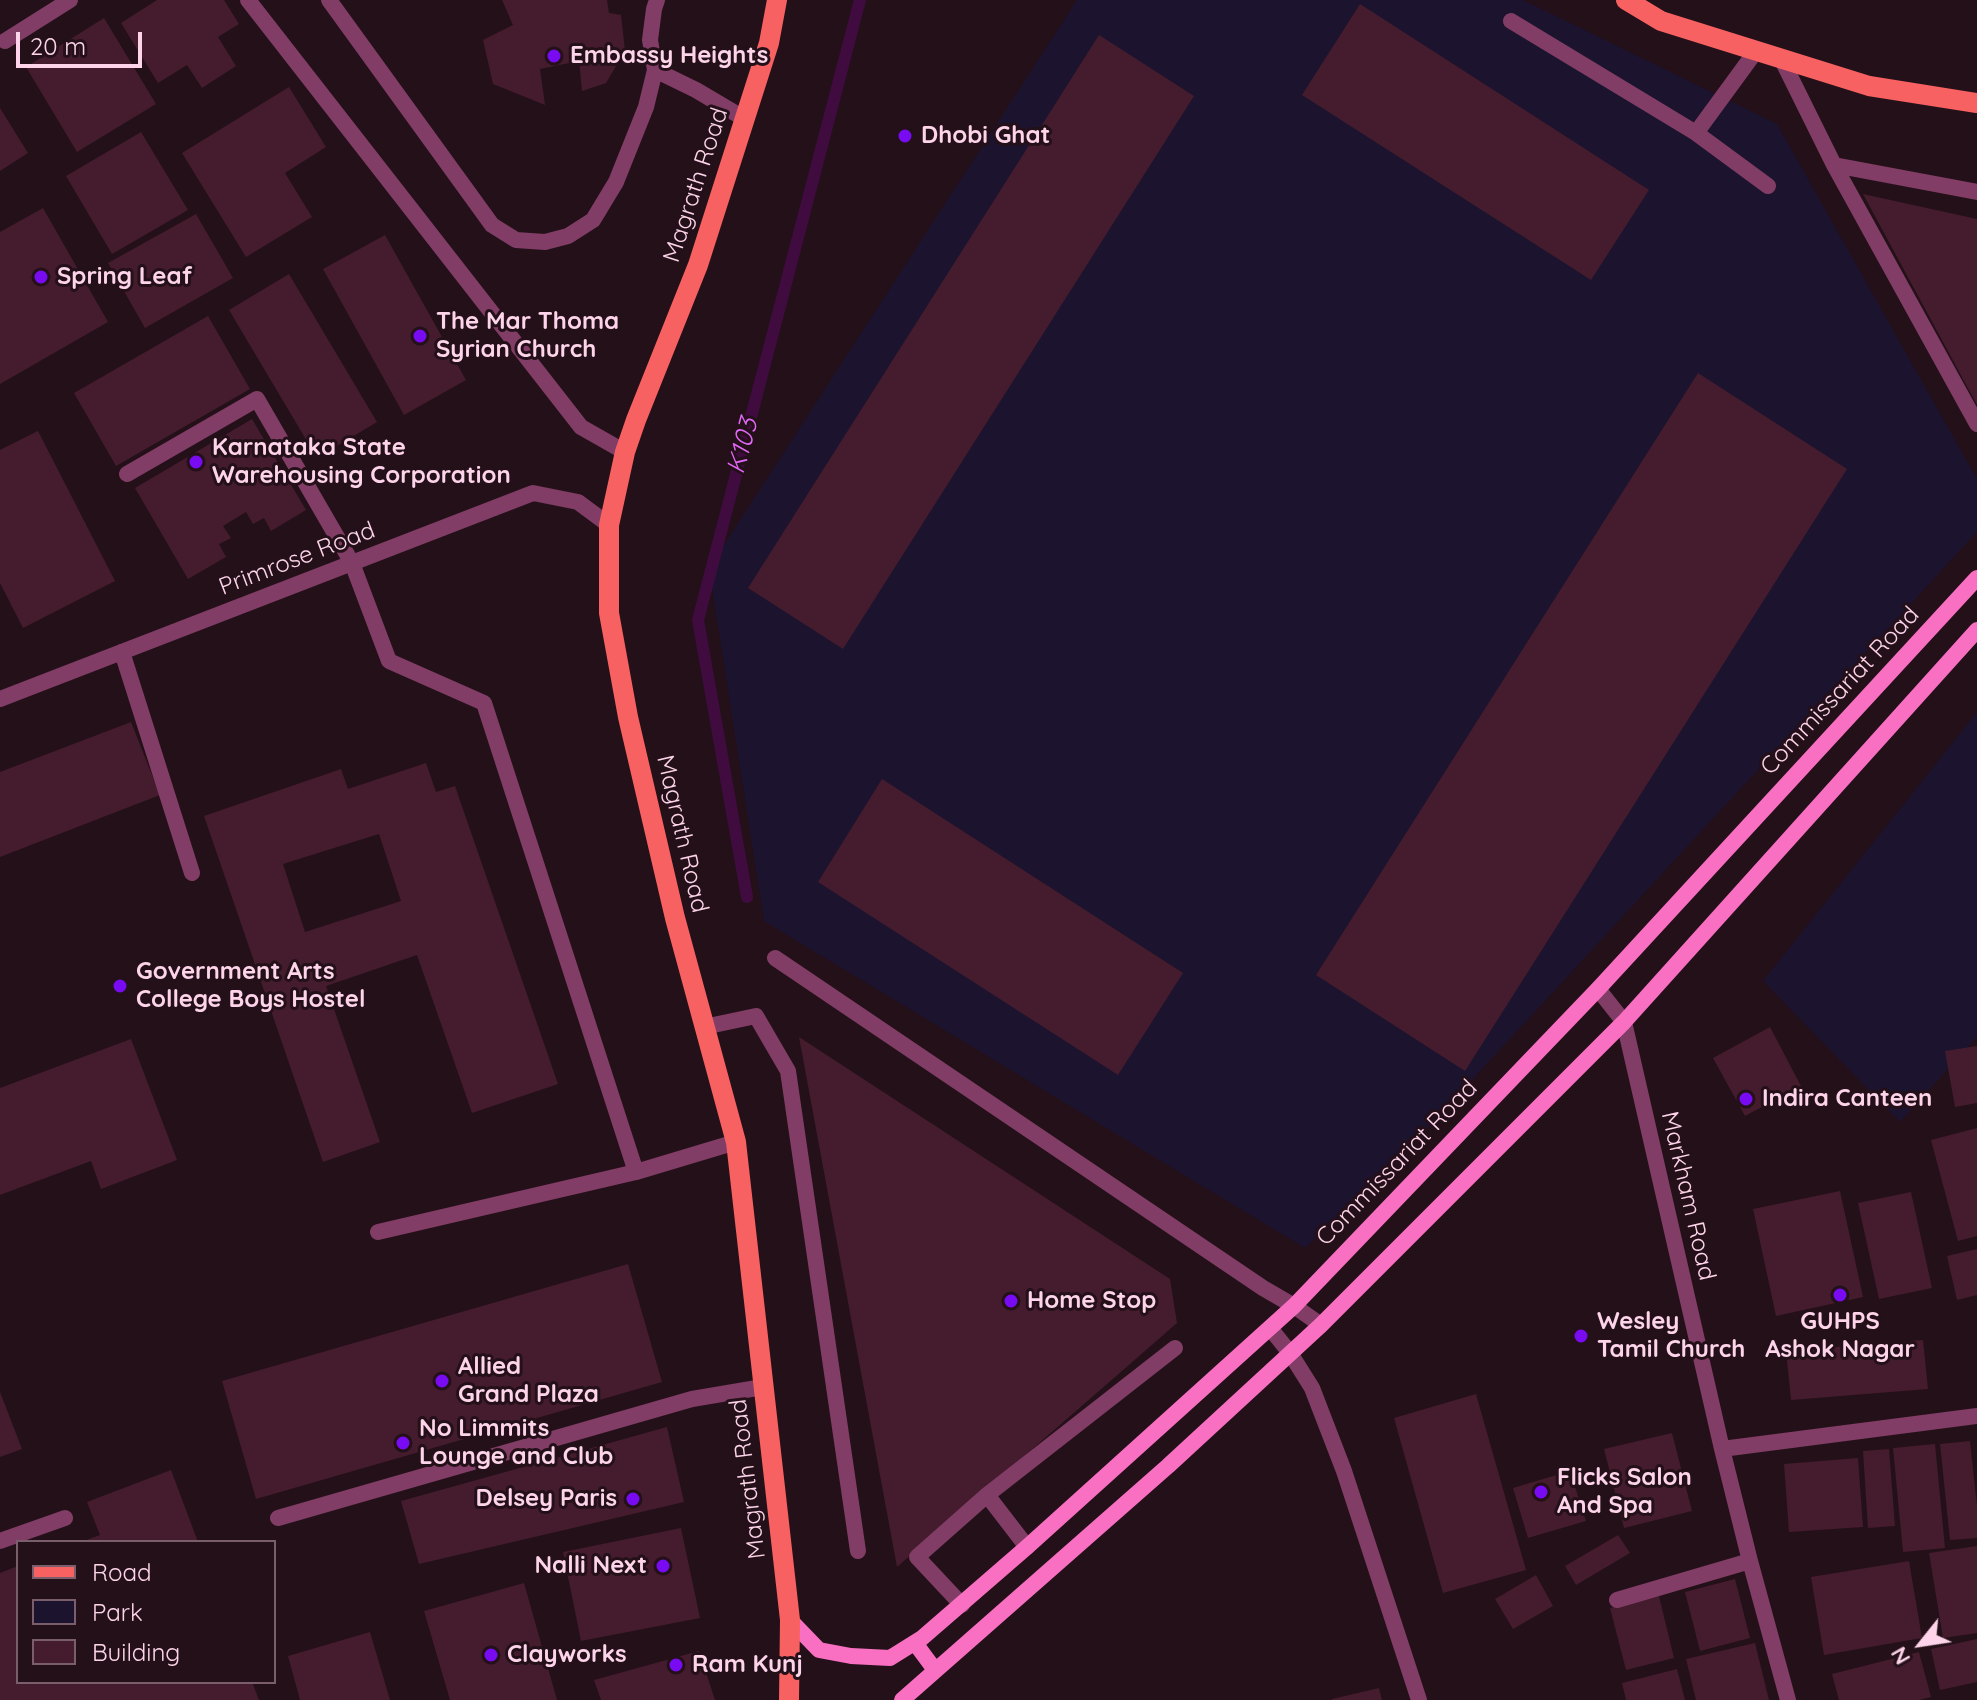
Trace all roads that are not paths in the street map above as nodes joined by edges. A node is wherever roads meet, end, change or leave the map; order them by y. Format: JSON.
{"nodes":[{"id":1,"x":70,"y":0,"type":"edge"},
{"id":2,"x":248,"y":0,"type":"edge"},
{"id":3,"x":329,"y":0,"type":"edge"},
{"id":4,"x":657,"y":0,"type":"edge"},
{"id":5,"x":1626,"y":0,"type":"edge"},
{"id":6,"x":775,"y":1,"type":"edge"},
{"id":7,"x":1511,"y":21,"type":"dead end"},
{"id":8,"x":5,"y":41,"type":"dead end"},
{"id":9,"x":1756,"y":51,"type":"junction"},
{"id":10,"x":1782,"y":60,"type":"junction"},
{"id":11,"x":655,"y":70,"type":"junction"},
{"id":12,"x":1977,"y":103,"type":"edge"},
{"id":13,"x":745,"y":119,"type":"junction"},
{"id":14,"x":1696,"y":133,"type":"junction"},
{"id":15,"x":1834,"y":165,"type":"junction"},
{"id":16,"x":1768,"y":186,"type":"dead end"},
{"id":17,"x":1977,"y":192,"type":"edge"},
{"id":18,"x":1977,"y":424,"type":"edge"},
{"id":19,"x":625,"y":452,"type":"junction"},
{"id":20,"x":127,"y":474,"type":"dead end"},
{"id":21,"x":609,"y":525,"type":"junction"},
{"id":22,"x":352,"y":563,"type":"junction"},
{"id":23,"x":1977,"y":578,"type":"edge"},
{"id":24,"x":1977,"y":630,"type":"edge"},
{"id":25,"x":122,"y":652,"type":"junction"},
{"id":26,"x":0,"y":699,"type":"edge"},
{"id":27,"x":192,"y":873,"type":"dead end"},
{"id":28,"x":775,"y":958,"type":"dead end"},
{"id":29,"x":1598,"y":989,"type":"junction"},
{"id":30,"x":1624,"y":1022,"type":"junction"},
{"id":31,"x":704,"y":1027,"type":"junction"},
{"id":32,"x":736,"y":1142,"type":"junction"},
{"id":33,"x":636,"y":1172,"type":"junction"},
{"id":34,"x":378,"y":1232,"type":"dead end"},
{"id":35,"x":1294,"y":1306,"type":"junction"},
{"id":36,"x":1321,"y":1325,"type":"junction"},
{"id":37,"x":1270,"y":1328,"type":"junction"},
{"id":38,"x":1175,"y":1348,"type":"dead end"},
{"id":39,"x":1290,"y":1353,"type":"junction"},
{"id":40,"x":763,"y":1387,"type":"junction"},
{"id":41,"x":1977,"y":1416,"type":"edge"},
{"id":42,"x":1722,"y":1449,"type":"junction"},
{"id":43,"x":987,"y":1495,"type":"junction"},
{"id":44,"x":65,"y":1518,"type":"dead end"},
{"id":45,"x":278,"y":1518,"type":"dead end"},
{"id":46,"x":0,"y":1541,"type":"edge"},
{"id":47,"x":1027,"y":1547,"type":"junction"},
{"id":48,"x":858,"y":1551,"type":"dead end"},
{"id":49,"x":1750,"y":1561,"type":"junction"},
{"id":50,"x":1617,"y":1600,"type":"dead end"},
{"id":51,"x":962,"y":1605,"type":"junction"},
{"id":52,"x":790,"y":1620,"type":"junction"},
{"id":53,"x":915,"y":1643,"type":"junction"},
{"id":54,"x":935,"y":1670,"type":"junction"},
{"id":55,"x":789,"y":1700,"type":"edge"},
{"id":56,"x":902,"y":1700,"type":"edge"},
{"id":57,"x":1419,"y":1700,"type":"edge"},
{"id":58,"x":1788,"y":1700,"type":"edge"}],
"edges":[{"from":1,"to":8,"type":"street"},
{"from":2,"to":19,"type":"street"},
{"from":3,"to":11,"type":"street"},
{"from":4,"to":11,"type":"street"},
{"from":5,"to":9,"type":"main road"},
{"from":6,"to":13,"type":"main road","name":"Magrath Road"},
{"from":7,"to":14,"type":"street"},
{"from":9,"to":10,"type":"main road"},
{"from":9,"to":14,"type":"street"},
{"from":10,"to":12,"type":"main road"},
{"from":10,"to":15,"type":"street"},
{"from":11,"to":13,"type":"street"},
{"from":13,"to":19,"type":"main road","name":"Magrath Road"},
{"from":14,"to":16,"type":"street"},
{"from":15,"to":17,"type":"street"},
{"from":15,"to":18,"type":"street"},
{"from":19,"to":21,"type":"main road","name":"Magrath Road"},
{"from":20,"to":22,"type":"street"},
{"from":21,"to":22,"type":"street","name":"Primrose Road"},
{"from":21,"to":31,"type":"main road","name":"Magrath Road"},
{"from":22,"to":25,"type":"street","name":"Primrose Road"},
{"from":22,"to":33,"type":"street"},
{"from":23,"to":29,"type":"main road","name":"Commissariat Road"},
{"from":24,"to":30,"type":"main road"},
{"from":25,"to":26,"type":"street","name":"Primrose Road"},
{"from":25,"to":27,"type":"street"},
{"from":28,"to":35,"type":"street"},
{"from":29,"to":30,"type":"street","name":"Markham Road"},
{"from":29,"to":35,"type":"main road","name":"Commissariat Road"},
{"from":30,"to":36,"type":"main road"},
{"from":30,"to":42,"type":"street","name":"Markham Road"},
{"from":31,"to":32,"type":"main road","name":"Magrath Road"},
{"from":31,"to":48,"type":"street"},
{"from":32,"to":33,"type":"street"},
{"from":32,"to":40,"type":"main road","name":"Magrath Road"},
{"from":33,"to":34,"type":"street"},
{"from":35,"to":36,"type":"street"},
{"from":35,"to":37,"type":"main road","name":"Commissariat Road"},
{"from":36,"to":39,"type":"main road"},
{"from":37,"to":39,"type":"street"},
{"from":37,"to":47,"type":"main road","name":"Commissariat Road"},
{"from":38,"to":43,"type":"street"},
{"from":39,"to":54,"type":"main road"},
{"from":39,"to":57,"type":"street"},
{"from":40,"to":45,"type":"street"},
{"from":40,"to":52,"type":"main road","name":"Magrath Road"},
{"from":41,"to":42,"type":"street"},
{"from":42,"to":49,"type":"street","name":"Markham Road"},
{"from":43,"to":47,"type":"street"},
{"from":43,"to":51,"type":"street"},
{"from":44,"to":46,"type":"street"},
{"from":47,"to":51,"type":"main road","name":"Commissariat Road"},
{"from":49,"to":50,"type":"street"},
{"from":49,"to":58,"type":"street","name":"Markham Road"},
{"from":51,"to":53,"type":"main road","name":"Commissariat Road"},
{"from":52,"to":53,"type":"main road","name":"Commissariat Road"},
{"from":52,"to":55,"type":"main road","name":"Magrath Road"},
{"from":53,"to":54,"type":"main road"},
{"from":54,"to":56,"type":"main road"}]}
